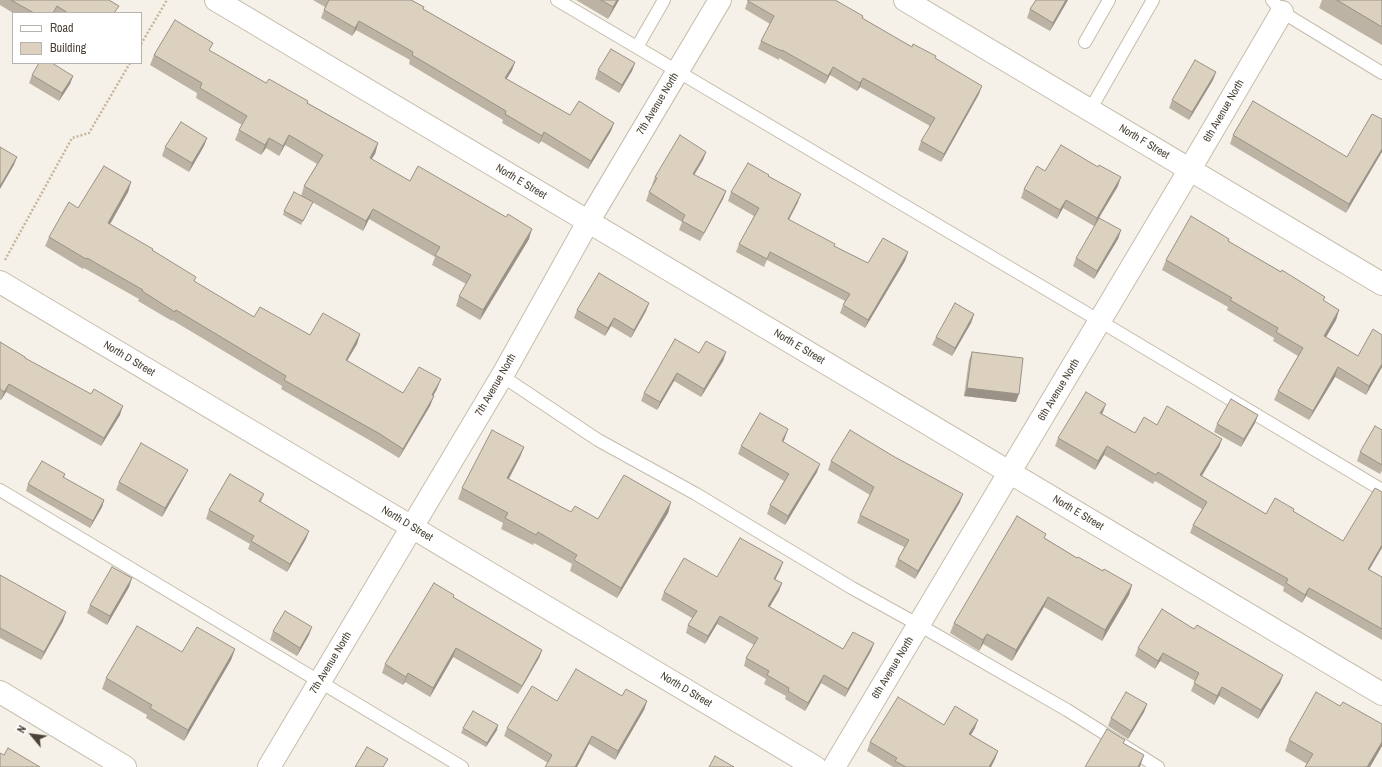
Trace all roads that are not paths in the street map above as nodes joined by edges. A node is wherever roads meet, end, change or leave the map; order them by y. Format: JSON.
{"nodes":[{"id":1,"x":216,"y":0,"type":"edge"},
{"id":2,"x":557,"y":0,"type":"edge"},
{"id":3,"x":664,"y":0,"type":"edge"},
{"id":4,"x":720,"y":0,"type":"edge"},
{"id":5,"x":906,"y":0,"type":"edge"},
{"id":6,"x":1109,"y":0,"type":"edge"},
{"id":7,"x":1153,"y":0,"type":"edge"},
{"id":8,"x":1277,"y":6,"type":"edge"},
{"id":9,"x":1085,"y":42,"type":"dead end"},
{"id":10,"x":637,"y":47,"type":"junction"},
{"id":11,"x":677,"y":71,"type":"junction"},
{"id":12,"x":1382,"y":73,"type":"edge"},
{"id":13,"x":1090,"y":110,"type":"junction"},
{"id":14,"x":1190,"y":169,"type":"junction"},
{"id":15,"x":588,"y":222,"type":"junction"},
{"id":16,"x":1,"y":273,"type":"edge"},
{"id":17,"x":1382,"y":284,"type":"edge"},
{"id":18,"x":1100,"y":321,"type":"junction"},
{"id":19,"x":502,"y":376,"type":"junction"},
{"id":20,"x":1009,"y":472,"type":"junction"},
{"id":21,"x":0,"y":490,"type":"edge"},
{"id":22,"x":1382,"y":490,"type":"edge"},
{"id":23,"x":412,"y":527,"type":"junction"},
{"id":24,"x":919,"y":625,"type":"junction"},
{"id":25,"x":320,"y":681,"type":"junction"},
{"id":26,"x":0,"y":692,"type":"edge"},
{"id":27,"x":1382,"y":694,"type":"edge"},
{"id":28,"x":125,"y":767,"type":"edge"},
{"id":29,"x":269,"y":767,"type":"edge"},
{"id":30,"x":462,"y":767,"type":"edge"},
{"id":31,"x":815,"y":767,"type":"edge"},
{"id":32,"x":834,"y":767,"type":"edge"},
{"id":33,"x":1158,"y":767,"type":"edge"}],
"edges":[{"from":1,"to":15,"type":"street","name":"North E Street"},
{"from":2,"to":10,"type":"lane"},
{"from":3,"to":10,"type":"lane"},
{"from":4,"to":11,"type":"street","name":"7th Avenue North"},
{"from":5,"to":13,"type":"street","name":"North F Street"},
{"from":6,"to":9,"type":"lane"},
{"from":7,"to":13,"type":"lane"},
{"from":8,"to":12,"type":"lane"},
{"from":8,"to":14,"type":"street","name":"6th Avenue North"},
{"from":10,"to":11,"type":"lane"},
{"from":11,"to":15,"type":"street","name":"7th Avenue North"},
{"from":11,"to":18,"type":"lane"},
{"from":13,"to":14,"type":"street","name":"North F Street"},
{"from":14,"to":17,"type":"street","name":"North F Street"},
{"from":14,"to":18,"type":"street","name":"6th Avenue North"},
{"from":15,"to":19,"type":"street","name":"7th Avenue North"},
{"from":15,"to":20,"type":"street","name":"North E Street"},
{"from":16,"to":23,"type":"street","name":"North D Street"},
{"from":18,"to":20,"type":"street","name":"6th Avenue North"},
{"from":18,"to":22,"type":"lane"},
{"from":19,"to":23,"type":"street","name":"7th Avenue North"},
{"from":19,"to":24,"type":"lane"},
{"from":20,"to":24,"type":"street","name":"6th Avenue North"},
{"from":20,"to":27,"type":"street","name":"North E Street"},
{"from":21,"to":25,"type":"lane"},
{"from":23,"to":25,"type":"street","name":"7th Avenue North"},
{"from":23,"to":31,"type":"street","name":"North D Street"},
{"from":24,"to":32,"type":"street","name":"6th Avenue North"},
{"from":24,"to":33,"type":"lane"},
{"from":25,"to":29,"type":"street","name":"7th Avenue North"},
{"from":25,"to":30,"type":"lane"},
{"from":26,"to":28,"type":"street"}]}
